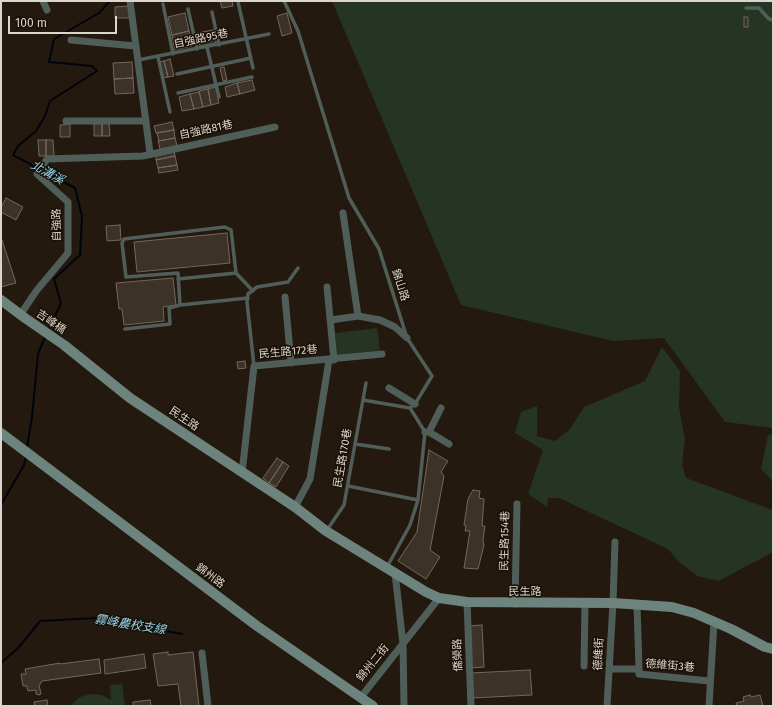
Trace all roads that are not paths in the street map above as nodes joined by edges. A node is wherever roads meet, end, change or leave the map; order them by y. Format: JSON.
{"nodes":[{"id":1,"x":43,"y":1,"type":"edge"},
{"id":2,"x":130,"y":1,"type":"edge"},
{"id":3,"x":284,"y":1,"type":"edge"},
{"id":4,"x":238,"y":2,"type":"dead end"},
{"id":5,"x":163,"y":4,"type":"dead end"},
{"id":6,"x":188,"y":8,"type":"dead end"},
{"id":7,"x":746,"y":8,"type":"dead end"},
{"id":8,"x":48,"y":10,"type":"dead end"},
{"id":9,"x":212,"y":12,"type":"dead end"},
{"id":10,"x":773,"y":20,"type":"edge"},
{"id":11,"x":269,"y":34,"type":"dead end"},
{"id":12,"x":246,"y":39,"type":"junction"},
{"id":13,"x":71,"y":40,"type":"dead end"},
{"id":14,"x":219,"y":45,"type":"junction"},
{"id":15,"x":135,"y":46,"type":"junction"},
{"id":16,"x":207,"y":47,"type":"junction"},
{"id":17,"x":197,"y":49,"type":"junction"},
{"id":18,"x":172,"y":54,"type":"junction"},
{"id":19,"x":158,"y":57,"type":"junction"},
{"id":20,"x":251,"y":58,"type":"junction"},
{"id":21,"x":137,"y":60,"type":"junction"},
{"id":22,"x":212,"y":66,"type":"junction"},
{"id":23,"x":253,"y":68,"type":"dead end"},
{"id":24,"x":177,"y":74,"type":"dead end"},
{"id":25,"x":252,"y":77,"type":"dead end"},
{"id":26,"x":216,"y":85,"type":"junction"},
{"id":27,"x":178,"y":94,"type":"dead end"},
{"id":28,"x":219,"y":97,"type":"dead end"},
{"id":29,"x":170,"y":112,"type":"dead end"},
{"id":30,"x":66,"y":121,"type":"dead end"},
{"id":31,"x":146,"y":121,"type":"junction"},
{"id":32,"x":275,"y":127,"type":"dead end"},
{"id":33,"x":150,"y":153,"type":"junction"},
{"id":34,"x":143,"y":156,"type":"joint"},
{"id":35,"x":343,"y":213,"type":"dead end"},
{"id":36,"x":298,"y":268,"type":"dead end"},
{"id":37,"x":236,"y":273,"type":"junction"},
{"id":38,"x":178,"y":279,"type":"junction"},
{"id":39,"x":328,"y":287,"type":"dead end"},
{"id":40,"x":253,"y":291,"type":"junction"},
{"id":41,"x":285,"y":297,"type":"dead end"},
{"id":42,"x":248,"y":298,"type":"junction"},
{"id":43,"x":1,"y":300,"type":"edge"},
{"id":44,"x":180,"y":305,"type":"junction"},
{"id":45,"x":358,"y":316,"type":"junction"},
{"id":46,"x":23,"y":317,"type":"junction"},
{"id":47,"x":331,"y":320,"type":"junction"},
{"id":48,"x":125,"y":329,"type":"dead end"},
{"id":49,"x":407,"y":338,"type":"junction"},
{"id":50,"x":64,"y":345,"type":"joint"},
{"id":51,"x":382,"y":354,"type":"dead end"},
{"id":52,"x":331,"y":360,"type":"junction"},
{"id":53,"x":291,"y":363,"type":"junction"},
{"id":54,"x":254,"y":366,"type":"junction"},
{"id":55,"x":366,"y":383,"type":"dead end"},
{"id":56,"x":389,"y":388,"type":"dead end"},
{"id":57,"x":363,"y":400,"type":"junction"},
{"id":58,"x":413,"y":406,"type":"junction"},
{"id":59,"x":441,"y":408,"type":"dead end"},
{"id":60,"x":427,"y":432,"type":"junction"},
{"id":61,"x":1,"y":433,"type":"edge"},
{"id":62,"x":355,"y":444,"type":"junction"},
{"id":63,"x":449,"y":444,"type":"dead end"},
{"id":64,"x":389,"y":449,"type":"dead end"},
{"id":65,"x":242,"y":473,"type":"junction"},
{"id":66,"x":348,"y":486,"type":"junction"},
{"id":67,"x":418,"y":500,"type":"junction"},
{"id":68,"x":517,"y":504,"type":"dead end"},
{"id":69,"x":294,"y":507,"type":"junction"},
{"id":70,"x":326,"y":531,"type":"junction"},
{"id":71,"x":615,"y":542,"type":"dead end"},
{"id":72,"x":391,"y":570,"type":"junction"},
{"id":73,"x":439,"y":598,"type":"junction"},
{"id":74,"x":467,"y":602,"type":"junction"},
{"id":75,"x":613,"y":603,"type":"junction"},
{"id":76,"x":515,"y":604,"type":"junction"},
{"id":77,"x":585,"y":604,"type":"junction"},
{"id":78,"x":638,"y":605,"type":"junction"},
{"id":79,"x":714,"y":622,"type":"junction"},
{"id":80,"x":403,"y":644,"type":"junction"},
{"id":81,"x":773,"y":649,"type":"edge"},
{"id":82,"x":202,"y":654,"type":"dead end"},
{"id":83,"x":584,"y":666,"type":"dead end"},
{"id":84,"x":610,"y":669,"type":"junction"},
{"id":85,"x":639,"y":669,"type":"junction"},
{"id":86,"x":709,"y":681,"type":"junction"},
{"id":87,"x":361,"y":697,"type":"junction"},
{"id":88,"x":208,"y":706,"type":"edge"},
{"id":89,"x":373,"y":706,"type":"edge"},
{"id":90,"x":404,"y":706,"type":"edge"},
{"id":91,"x":471,"y":706,"type":"edge"},
{"id":92,"x":607,"y":706,"type":"edge"},
{"id":93,"x":708,"y":706,"type":"edge"}],
"edges":[{"from":1,"to":8,"type":"street"},
{"from":2,"to":15,"type":"street"},
{"from":3,"to":49,"type":"lane","name":"錦山路"},
{"from":4,"to":12,"type":"lane"},
{"from":5,"to":18,"type":"lane"},
{"from":6,"to":17,"type":"lane"},
{"from":7,"to":10,"type":"lane"},
{"from":9,"to":14,"type":"lane"},
{"from":11,"to":12,"type":"lane","name":"自強路95巷"},
{"from":12,"to":14,"type":"lane","name":"自強路95巷"},
{"from":12,"to":20,"type":"lane"},
{"from":13,"to":15,"type":"street"},
{"from":14,"to":16,"type":"lane","name":"自強路95巷"},
{"from":15,"to":21,"type":"street"},
{"from":16,"to":17,"type":"lane","name":"自強路95巷"},
{"from":16,"to":22,"type":"lane"},
{"from":17,"to":18,"type":"lane","name":"自強路95巷"},
{"from":18,"to":19,"type":"lane","name":"自強路95巷"},
{"from":19,"to":21,"type":"lane","name":"自強路95巷"},
{"from":19,"to":29,"type":"lane"},
{"from":20,"to":22,"type":"lane"},
{"from":20,"to":23,"type":"lane"},
{"from":21,"to":31,"type":"street"},
{"from":22,"to":24,"type":"lane"},
{"from":22,"to":26,"type":"lane"},
{"from":25,"to":26,"type":"lane"},
{"from":26,"to":27,"type":"lane"},
{"from":26,"to":28,"type":"lane"},
{"from":30,"to":31,"type":"street"},
{"from":31,"to":33,"type":"street"},
{"from":32,"to":33,"type":"street","name":"自強路81巷"},
{"from":33,"to":34,"type":"street","name":"自強路81巷"},
{"from":34,"to":46,"type":"street","name":"自強路"},
{"from":35,"to":45,"type":"street"},
{"from":36,"to":40,"type":"lane"},
{"from":37,"to":38,"type":"lane"},
{"from":37,"to":38,"type":"lane"},
{"from":37,"to":40,"type":"lane"},
{"from":38,"to":44,"type":"lane"},
{"from":39,"to":47,"type":"street"},
{"from":40,"to":42,"type":"lane"},
{"from":41,"to":53,"type":"street"},
{"from":42,"to":44,"type":"lane"},
{"from":42,"to":54,"type":"lane"},
{"from":43,"to":46,"type":"street"},
{"from":44,"to":48,"type":"lane"},
{"from":45,"to":47,"type":"street"},
{"from":45,"to":49,"type":"street"},
{"from":46,"to":50,"type":"street","name":"吉峰橋"},
{"from":47,"to":52,"type":"street"},
{"from":49,"to":58,"type":"lane","name":"錦山路"},
{"from":50,"to":65,"type":"street","name":"民生路"},
{"from":51,"to":52,"type":"street","name":"民生路172巷"},
{"from":52,"to":53,"type":"street","name":"民生路172巷"},
{"from":52,"to":69,"type":"street"},
{"from":53,"to":54,"type":"street","name":"民生路172巷"},
{"from":54,"to":65,"type":"street","name":"民生路172巷"},
{"from":55,"to":57,"type":"lane","name":"民生路170巷"},
{"from":56,"to":58,"type":"street"},
{"from":57,"to":58,"type":"lane"},
{"from":57,"to":62,"type":"lane","name":"民生路170巷"},
{"from":58,"to":60,"type":"lane"},
{"from":59,"to":60,"type":"street"},
{"from":60,"to":63,"type":"street"},
{"from":60,"to":67,"type":"lane"},
{"from":61,"to":87,"type":"street","name":"錦州路"},
{"from":62,"to":64,"type":"lane"},
{"from":62,"to":66,"type":"lane","name":"民生路170巷"},
{"from":65,"to":69,"type":"street","name":"民生路"},
{"from":66,"to":67,"type":"lane"},
{"from":66,"to":70,"type":"lane","name":"民生路170巷"},
{"from":67,"to":72,"type":"lane"},
{"from":68,"to":76,"type":"street","name":"民生路154巷"},
{"from":69,"to":70,"type":"street","name":"民生路"},
{"from":70,"to":72,"type":"street","name":"民生路"},
{"from":71,"to":75,"type":"street","name":"德維街"},
{"from":72,"to":73,"type":"street","name":"民生路"},
{"from":72,"to":80,"type":"street"},
{"from":73,"to":74,"type":"street","name":"民生路"},
{"from":73,"to":80,"type":"street"},
{"from":74,"to":76,"type":"street","name":"民生路"},
{"from":74,"to":91,"type":"street","name":"僑榮路"},
{"from":75,"to":77,"type":"street","name":"民生路"},
{"from":75,"to":78,"type":"street","name":"民生路"},
{"from":75,"to":84,"type":"street","name":"德維街"},
{"from":76,"to":77,"type":"street","name":"民生路"},
{"from":77,"to":83,"type":"street"},
{"from":78,"to":79,"type":"street","name":"民生路"},
{"from":78,"to":85,"type":"street"},
{"from":79,"to":81,"type":"street","name":"民生路"},
{"from":79,"to":86,"type":"street"},
{"from":80,"to":87,"type":"street","name":"錦州二街"},
{"from":80,"to":90,"type":"street"},
{"from":82,"to":88,"type":"street"},
{"from":84,"to":85,"type":"street","name":"德維街3巷"},
{"from":84,"to":92,"type":"street","name":"德維街"},
{"from":85,"to":86,"type":"street","name":"德維街3巷"},
{"from":86,"to":93,"type":"street"},
{"from":87,"to":89,"type":"street","name":"錦州路"}]}
